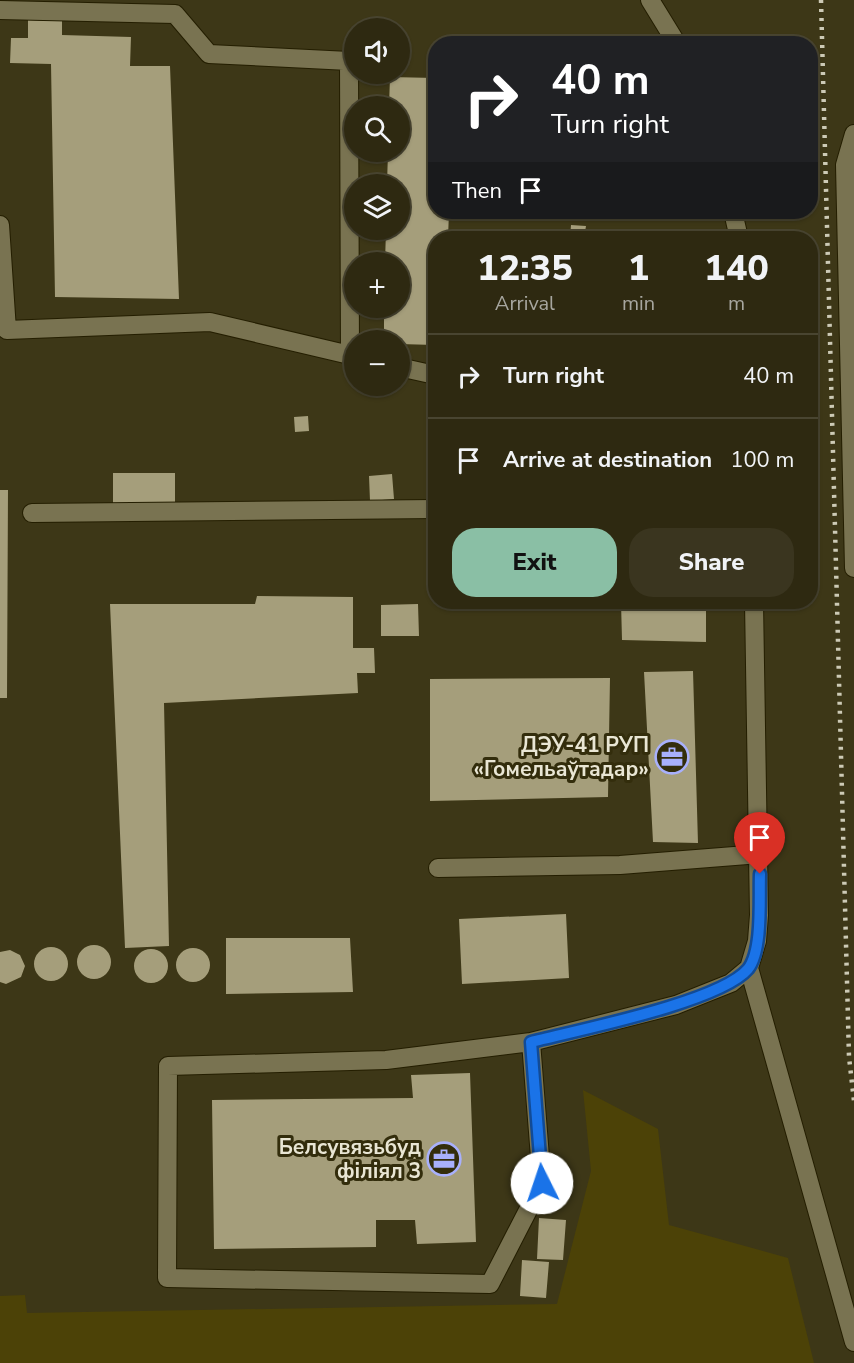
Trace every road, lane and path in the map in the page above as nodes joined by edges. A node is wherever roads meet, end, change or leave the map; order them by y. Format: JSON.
{"nodes":[{"id":1,"x":650,"y":0,"type":"edge"},
{"id":2,"x":0,"y":10,"type":"edge"},
{"id":3,"x":671,"y":36,"type":"edge"},
{"id":4,"x":854,"y":134,"type":"edge"},
{"id":5,"x":0,"y":225,"type":"edge"},
{"id":6,"x":352,"y":330,"type":"edge"},
{"id":7,"x":344,"y":354,"type":"edge"},
{"id":8,"x":410,"y":369,"type":"edge"},
{"id":9,"x":428,"y":373,"type":"edge"},
{"id":10,"x":428,"y":509,"type":"edge"},
{"id":11,"x":32,"y":513,"type":"dead end"},
{"id":12,"x":854,"y":568,"type":"edge"},
{"id":13,"x":754,"y":609,"type":"edge"},
{"id":14,"x":760,"y":854,"type":"junction"},
{"id":15,"x":438,"y":868,"type":"dead end"},
{"id":16,"x":749,"y":968,"type":"junction"},
{"id":17,"x":531,"y":1042,"type":"junction"},
{"id":18,"x":854,"y":1342,"type":"edge"}],
"edges":[{"from":1,"to":3,"type":"street"},
{"from":2,"to":6,"type":"street"},
{"from":4,"to":12,"type":"street"},
{"from":5,"to":7,"type":"street"},
{"from":8,"to":9,"type":"street"},
{"from":10,"to":11,"type":"street"},
{"from":13,"to":14,"type":"street"},
{"from":14,"to":15,"type":"street"},
{"from":14,"to":16,"type":"street"},
{"from":16,"to":17,"type":"street"},
{"from":16,"to":18,"type":"street"},
{"from":17,"to":17,"type":"street"}]}
